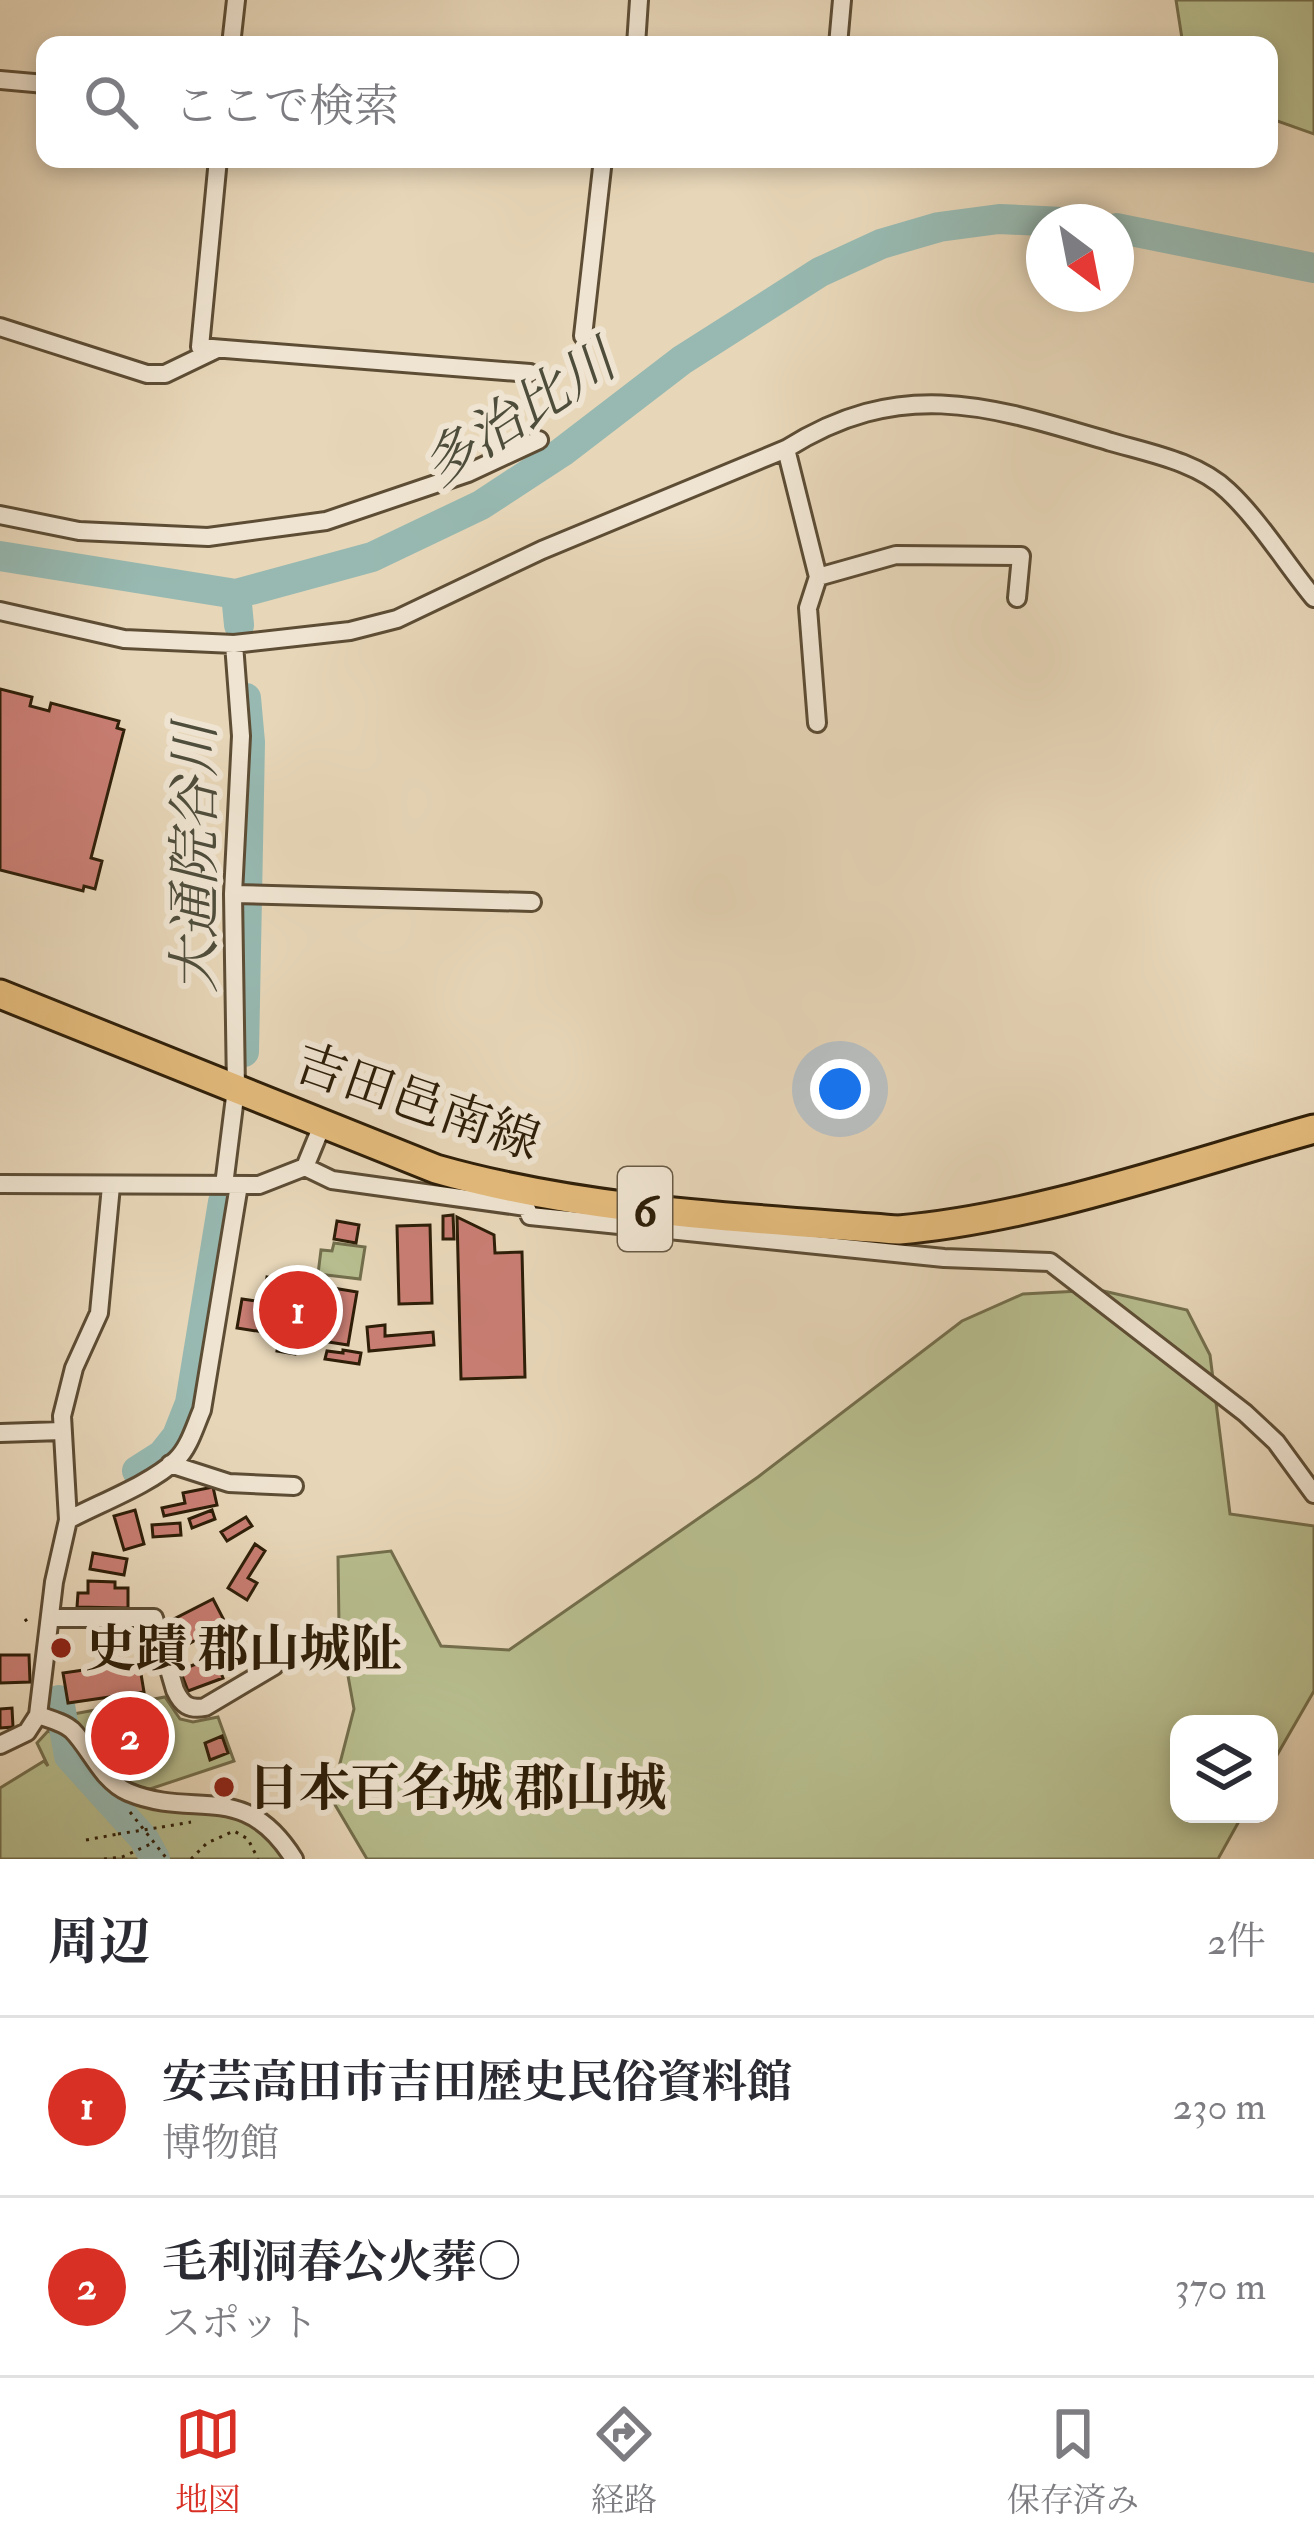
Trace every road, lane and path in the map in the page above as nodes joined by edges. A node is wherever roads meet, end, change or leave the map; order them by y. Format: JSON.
{"nodes":[{"id":1,"x":236,"y":0,"type":"edge"},
{"id":2,"x":639,"y":0,"type":"edge"},
{"id":3,"x":842,"y":0,"type":"edge"},
{"id":4,"x":232,"y":36,"type":"edge"},
{"id":5,"x":636,"y":36,"type":"edge"},
{"id":6,"x":839,"y":36,"type":"edge"},
{"id":7,"x":0,"y":80,"type":"edge"},
{"id":8,"x":36,"y":82,"type":"edge"},
{"id":9,"x":217,"y":168,"type":"edge"},
{"id":10,"x":602,"y":168,"type":"edge"},
{"id":11,"x":0,"y":327,"type":"edge"},
{"id":12,"x":583,"y":336,"type":"dead end"},
{"id":13,"x":218,"y":349,"type":"junction"},
{"id":14,"x":530,"y":373,"type":"dead end"},
{"id":15,"x":539,"y":440,"type":"dead end"},
{"id":16,"x":786,"y":449,"type":"junction"},
{"id":17,"x":0,"y":515,"type":"edge"},
{"id":18,"x":818,"y":578,"type":"junction"},
{"id":19,"x":1017,"y":598,"type":"dead end"},
{"id":20,"x":1314,"y":598,"type":"edge"},
{"id":21,"x":0,"y":611,"type":"edge"},
{"id":22,"x":234,"y":644,"type":"junction"},
{"id":23,"x":818,"y":723,"type":"dead end"},
{"id":24,"x":233,"y":894,"type":"junction"},
{"id":25,"x":532,"y":902,"type":"dead end"},
{"id":26,"x":0,"y":994,"type":"edge"},
{"id":27,"x":236,"y":1090,"type":"junction"},
{"id":28,"x":323,"y":1123,"type":"junction"},
{"id":29,"x":1314,"y":1130,"type":"edge"},
{"id":30,"x":305,"y":1167,"type":"junction"},
{"id":31,"x":0,"y":1184,"type":"edge"},
{"id":32,"x":231,"y":1185,"type":"junction"},
{"id":33,"x":111,"y":1186,"type":"junction"},
{"id":34,"x":62,"y":1431,"type":"junction"},
{"id":35,"x":0,"y":1433,"type":"edge"},
{"id":36,"x":170,"y":1464,"type":"junction"},
{"id":37,"x":294,"y":1486,"type":"dead end"},
{"id":38,"x":1314,"y":1494,"type":"edge"},
{"id":39,"x":68,"y":1520,"type":"junction"},
{"id":40,"x":52,"y":1618,"type":"junction"},
{"id":41,"x":274,"y":1666,"type":"dead end"},
{"id":42,"x":50,"y":1720,"type":"junction"},
{"id":43,"x":93,"y":1724,"type":"dead end"},
{"id":44,"x":124,"y":1731,"type":"dead end"},
{"id":45,"x":0,"y":1744,"type":"edge"},
{"id":46,"x":136,"y":1794,"type":"junction"},
{"id":47,"x":162,"y":1827,"type":"dead end"},
{"id":48,"x":86,"y":1840,"type":"dead end"},
{"id":49,"x":155,"y":1842,"type":"junction"},
{"id":50,"x":144,"y":1848,"type":"junction"},
{"id":51,"x":104,"y":1859,"type":"edge"},
{"id":52,"x":145,"y":1859,"type":"edge"},
{"id":53,"x":167,"y":1859,"type":"edge"},
{"id":54,"x":191,"y":1859,"type":"edge"},
{"id":55,"x":257,"y":1859,"type":"edge"},
{"id":56,"x":294,"y":1859,"type":"edge"}],
"edges":[{"from":1,"to":4,"type":"street"},
{"from":2,"to":5,"type":"street"},
{"from":3,"to":6,"type":"street"},
{"from":7,"to":8,"type":"street"},
{"from":9,"to":13,"type":"street"},
{"from":10,"to":12,"type":"street"},
{"from":11,"to":13,"type":"street"},
{"from":13,"to":14,"type":"street"},
{"from":15,"to":17,"type":"street"},
{"from":16,"to":18,"type":"street"},
{"from":16,"to":20,"type":"street"},
{"from":16,"to":22,"type":"street"},
{"from":18,"to":19,"type":"street"},
{"from":18,"to":23,"type":"street"},
{"from":21,"to":22,"type":"street"},
{"from":22,"to":24,"type":"street"},
{"from":24,"to":25,"type":"street"},
{"from":24,"to":27,"type":"street"},
{"from":26,"to":27,"type":"main road","name":"吉田邑南線","number":"6"},
{"from":27,"to":28,"type":"main road","name":"吉田邑南線","number":"6"},
{"from":27,"to":32,"type":"street"},
{"from":28,"to":29,"type":"main road","name":"吉田邑南線","number":"6"},
{"from":28,"to":30,"type":"street"},
{"from":30,"to":32,"type":"street"},
{"from":30,"to":38,"type":"street"},
{"from":31,"to":33,"type":"street"},
{"from":32,"to":33,"type":"street"},
{"from":32,"to":36,"type":"street"},
{"from":33,"to":34,"type":"street"},
{"from":34,"to":35,"type":"street"},
{"from":34,"to":39,"type":"street"},
{"from":36,"to":37,"type":"street"},
{"from":36,"to":39,"type":"street"},
{"from":39,"to":40,"type":"street"},
{"from":40,"to":41,"type":"street"},
{"from":40,"to":42,"type":"street"},
{"from":42,"to":45,"type":"street"},
{"from":42,"to":46,"type":"street"},
{"from":43,"to":44,"type":"path"},
{"from":46,"to":49,"type":"path"},
{"from":46,"to":56,"type":"street"},
{"from":47,"to":48,"type":"path","bridge":true},
{"from":49,"to":50,"type":"path"},
{"from":49,"to":53,"type":"path"},
{"from":50,"to":51,"type":"path"},
{"from":50,"to":52,"type":"path"},
{"from":54,"to":55,"type":"path"}]}
